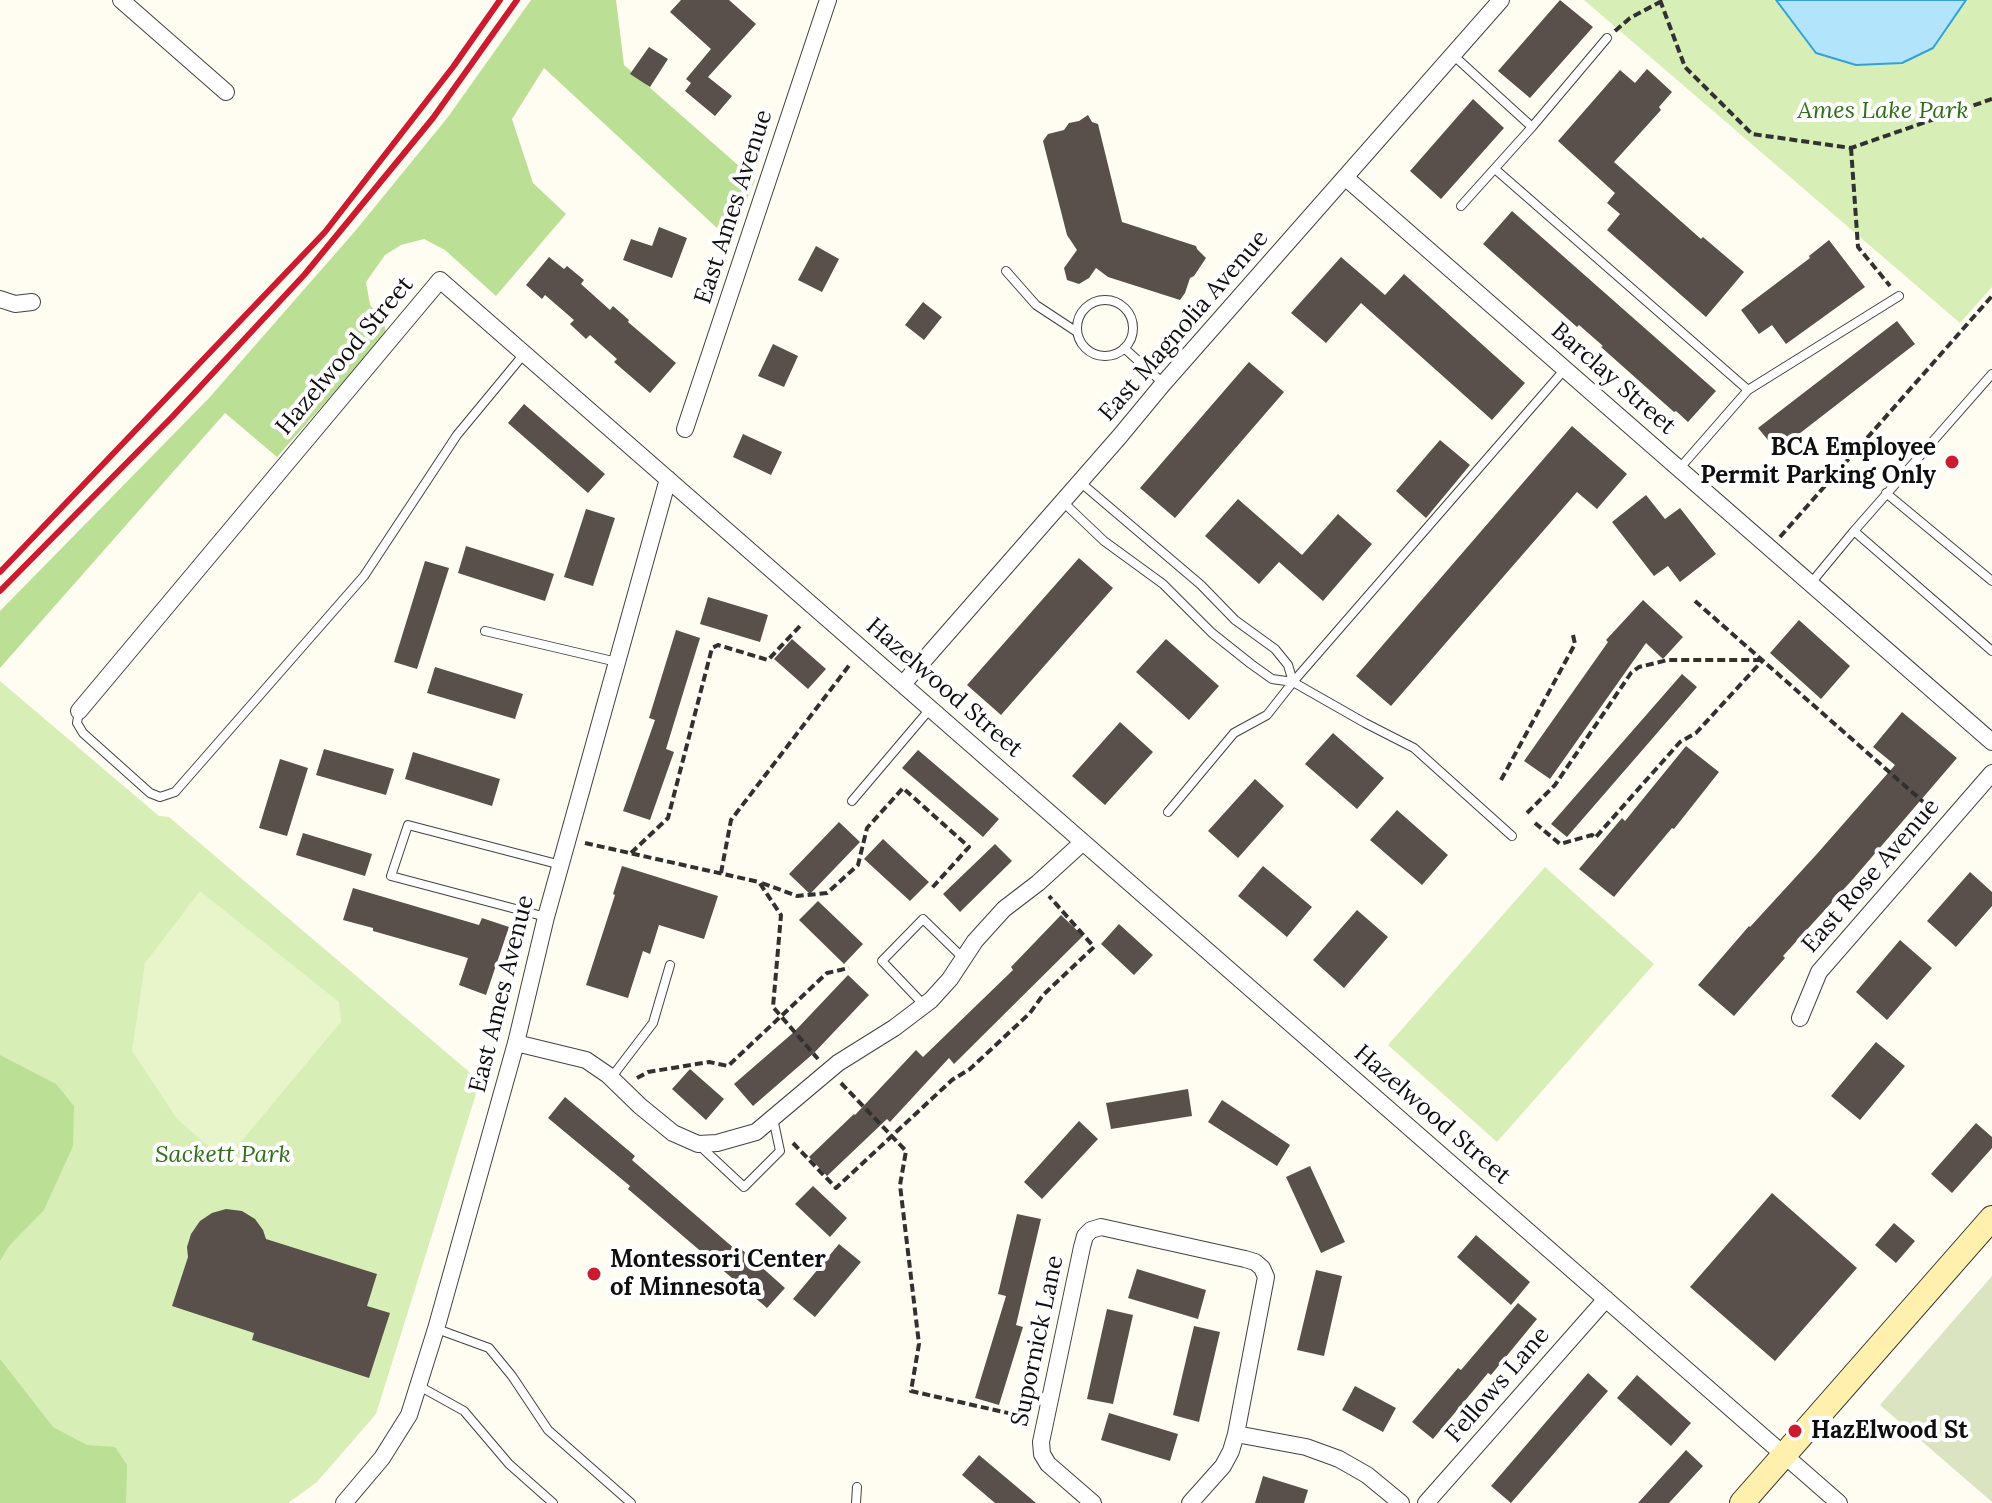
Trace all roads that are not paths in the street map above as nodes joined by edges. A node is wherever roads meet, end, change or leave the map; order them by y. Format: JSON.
{"nodes":[{"id":1,"x":121,"y":0,"type":"edge"},
{"id":2,"x":828,"y":0,"type":"edge"},
{"id":3,"x":1501,"y":0,"type":"edge"},
{"id":4,"x":1607,"y":38,"type":"road end"},
{"id":5,"x":1453,"y":55,"type":"junction"},
{"id":6,"x":226,"y":92,"type":"dead end"},
{"id":7,"x":1532,"y":127,"type":"junction"},
{"id":8,"x":1495,"y":169,"type":"junction"},
{"id":9,"x":1346,"y":178,"type":"junction"},
{"id":10,"x":1461,"y":206,"type":"dead end"},
{"id":11,"x":1006,"y":271,"type":"dead end"},
{"id":12,"x":1899,"y":296,"type":"road end"},
{"id":13,"x":0,"y":299,"type":"edge"},
{"id":14,"x":32,"y":302,"type":"dead end"},
{"id":15,"x":1077,"y":332,"type":"junction"},
{"id":16,"x":1124,"y":348,"type":"junction"},
{"id":17,"x":525,"y":354,"type":"junction"},
{"id":18,"x":1565,"y":369,"type":"junction"},
{"id":19,"x":1992,"y":374,"type":"edge"},
{"id":20,"x":1163,"y":384,"type":"junction"},
{"id":21,"x":1748,"y":390,"type":"junction"},
{"id":22,"x":685,"y":429,"type":"dead end"},
{"id":23,"x":1679,"y":469,"type":"junction"},
{"id":24,"x":668,"y":479,"type":"junction"},
{"id":25,"x":1080,"y":482,"type":"junction"},
{"id":26,"x":1886,"y":493,"type":"junction"},
{"id":27,"x":1063,"y":502,"type":"junction"},
{"id":28,"x":1854,"y":531,"type":"junction"},
{"id":29,"x":1991,"y":578,"type":"edge"},
{"id":30,"x":1811,"y":583,"type":"junction"},
{"id":31,"x":485,"y":631,"type":"dead end"},
{"id":32,"x":1992,"y":651,"type":"edge"},
{"id":33,"x":617,"y":662,"type":"junction"},
{"id":34,"x":1293,"y":682,"type":"junction"},
{"id":35,"x":903,"y":684,"type":"junction"},
{"id":36,"x":930,"y":708,"type":"junction"},
{"id":37,"x":79,"y":711,"type":"joint"},
{"id":38,"x":1992,"y":742,"type":"edge"},
{"id":39,"x":1992,"y":773,"type":"edge"},
{"id":40,"x":852,"y":801,"type":"dead end"},
{"id":41,"x":1168,"y":812,"type":"dead end"},
{"id":42,"x":1512,"y":836,"type":"dead end"},
{"id":43,"x":1083,"y":842,"type":"junction"},
{"id":44,"x":562,"y":865,"type":"junction"},
{"id":45,"x":546,"y":917,"type":"junction"},
{"id":46,"x":964,"y":958,"type":"junction"},
{"id":47,"x":670,"y":965,"type":"dead end"},
{"id":48,"x":924,"y":1005,"type":"junction"},
{"id":49,"x":1800,"y":1018,"type":"dead end"},
{"id":50,"x":516,"y":1043,"type":"junction"},
{"id":51,"x":616,"y":1083,"type":"junction"},
{"id":52,"x":773,"y":1118,"type":"junction"},
{"id":53,"x":698,"y":1144,"type":"junction"},
{"id":54,"x":1992,"y":1218,"type":"edge"},
{"id":55,"x":1606,"y":1299,"type":"junction"},
{"id":56,"x":436,"y":1329,"type":"junction"},
{"id":57,"x":418,"y":1385,"type":"junction"},
{"id":58,"x":1236,"y":1434,"type":"junction"},
{"id":59,"x":1784,"y":1455,"type":"junction"},
{"id":60,"x":857,"y":1487,"type":"dead end"},
{"id":61,"x":1837,"y":1502,"type":"edge"},
{"id":62,"x":344,"y":1503,"type":"edge"},
{"id":63,"x":553,"y":1503,"type":"edge"},
{"id":64,"x":631,"y":1503,"type":"edge"},
{"id":65,"x":856,"y":1503,"type":"edge"},
{"id":66,"x":1093,"y":1503,"type":"edge"},
{"id":67,"x":1190,"y":1503,"type":"edge"},
{"id":68,"x":1401,"y":1503,"type":"edge"},
{"id":69,"x":1426,"y":1503,"type":"edge"},
{"id":70,"x":1742,"y":1503,"type":"edge"}],
"edges":[{"from":1,"to":6,"type":"street"},
{"from":2,"to":22,"type":"street","name":"East Ames Avenue"},
{"from":3,"to":5,"type":"street","name":"East Magnolia Avenue"},
{"from":4,"to":7,"type":"lane"},
{"from":5,"to":7,"type":"lane"},
{"from":5,"to":9,"type":"street","name":"East Magnolia Avenue"},
{"from":7,"to":8,"type":"lane"},
{"from":8,"to":10,"type":"lane"},
{"from":8,"to":21,"type":"lane"},
{"from":9,"to":18,"type":"street","name":"Barclay Street"},
{"from":9,"to":20,"type":"street","name":"East Magnolia Avenue"},
{"from":11,"to":15,"type":"lane"},
{"from":12,"to":21,"type":"lane"},
{"from":13,"to":14,"type":"street"},
{"from":15,"to":16,"type":"lane"},
{"from":15,"to":16,"type":"lane"},
{"from":16,"to":20,"type":"lane"},
{"from":17,"to":24,"type":"street","name":"Hazelwood Street"},
{"from":17,"to":37,"type":"street","name":"Hazelwood Street"},
{"from":17,"to":37,"type":"lane"},
{"from":18,"to":23,"type":"street","name":"Barclay Street"},
{"from":18,"to":34,"type":"lane"},
{"from":19,"to":26,"type":"lane"},
{"from":20,"to":25,"type":"street","name":"East Magnolia Avenue"},
{"from":21,"to":23,"type":"lane"},
{"from":23,"to":30,"type":"street","name":"Barclay Street"},
{"from":24,"to":33,"type":"street","name":"East Ames Avenue"},
{"from":24,"to":35,"type":"street","name":"Hazelwood Street"},
{"from":25,"to":27,"type":"street","name":"East Magnolia Avenue"},
{"from":25,"to":34,"type":"lane"},
{"from":26,"to":28,"type":"lane"},
{"from":26,"to":29,"type":"lane"},
{"from":27,"to":34,"type":"lane"},
{"from":27,"to":35,"type":"street","name":"East Magnolia Avenue"},
{"from":28,"to":30,"type":"lane"},
{"from":28,"to":32,"type":"lane"},
{"from":30,"to":38,"type":"street","name":"Barclay Street"},
{"from":31,"to":33,"type":"lane"},
{"from":33,"to":44,"type":"street","name":"East Ames Avenue"},
{"from":34,"to":41,"type":"lane"},
{"from":34,"to":42,"type":"lane"},
{"from":35,"to":36,"type":"street","name":"Hazelwood Street"},
{"from":36,"to":40,"type":"lane"},
{"from":36,"to":43,"type":"street","name":"Hazelwood Street"},
{"from":39,"to":49,"type":"street","name":"East Rose Avenue"},
{"from":43,"to":46,"type":"street"},
{"from":43,"to":55,"type":"street","name":"Hazelwood Street"},
{"from":44,"to":45,"type":"street","name":"East Ames Avenue"},
{"from":44,"to":45,"type":"lane"},
{"from":45,"to":50,"type":"street","name":"East Ames Avenue"},
{"from":46,"to":48,"type":"street"},
{"from":46,"to":48,"type":"lane"},
{"from":47,"to":51,"type":"lane"},
{"from":48,"to":52,"type":"street"},
{"from":50,"to":51,"type":"street"},
{"from":50,"to":56,"type":"street","name":"East Ames Avenue"},
{"from":51,"to":53,"type":"street"},
{"from":52,"to":53,"type":"street"},
{"from":52,"to":53,"type":"lane"},
{"from":54,"to":59,"type":"main road"},
{"from":55,"to":59,"type":"street","name":"Hazelwood Street"},
{"from":55,"to":69,"type":"street","name":"Fellows Lane"},
{"from":56,"to":57,"type":"street","name":"East Ames Avenue"},
{"from":56,"to":64,"type":"lane"},
{"from":57,"to":62,"type":"street","name":"East Ames Avenue"},
{"from":57,"to":63,"type":"lane"},
{"from":58,"to":66,"type":"street","name":"Supornick Lane"},
{"from":58,"to":67,"type":"street","name":"Supornick Lane"},
{"from":58,"to":68,"type":"street"},
{"from":59,"to":61,"type":"street","name":"Hazelwood Street"},
{"from":59,"to":70,"type":"main road"},
{"from":60,"to":65,"type":"lane"}]}
